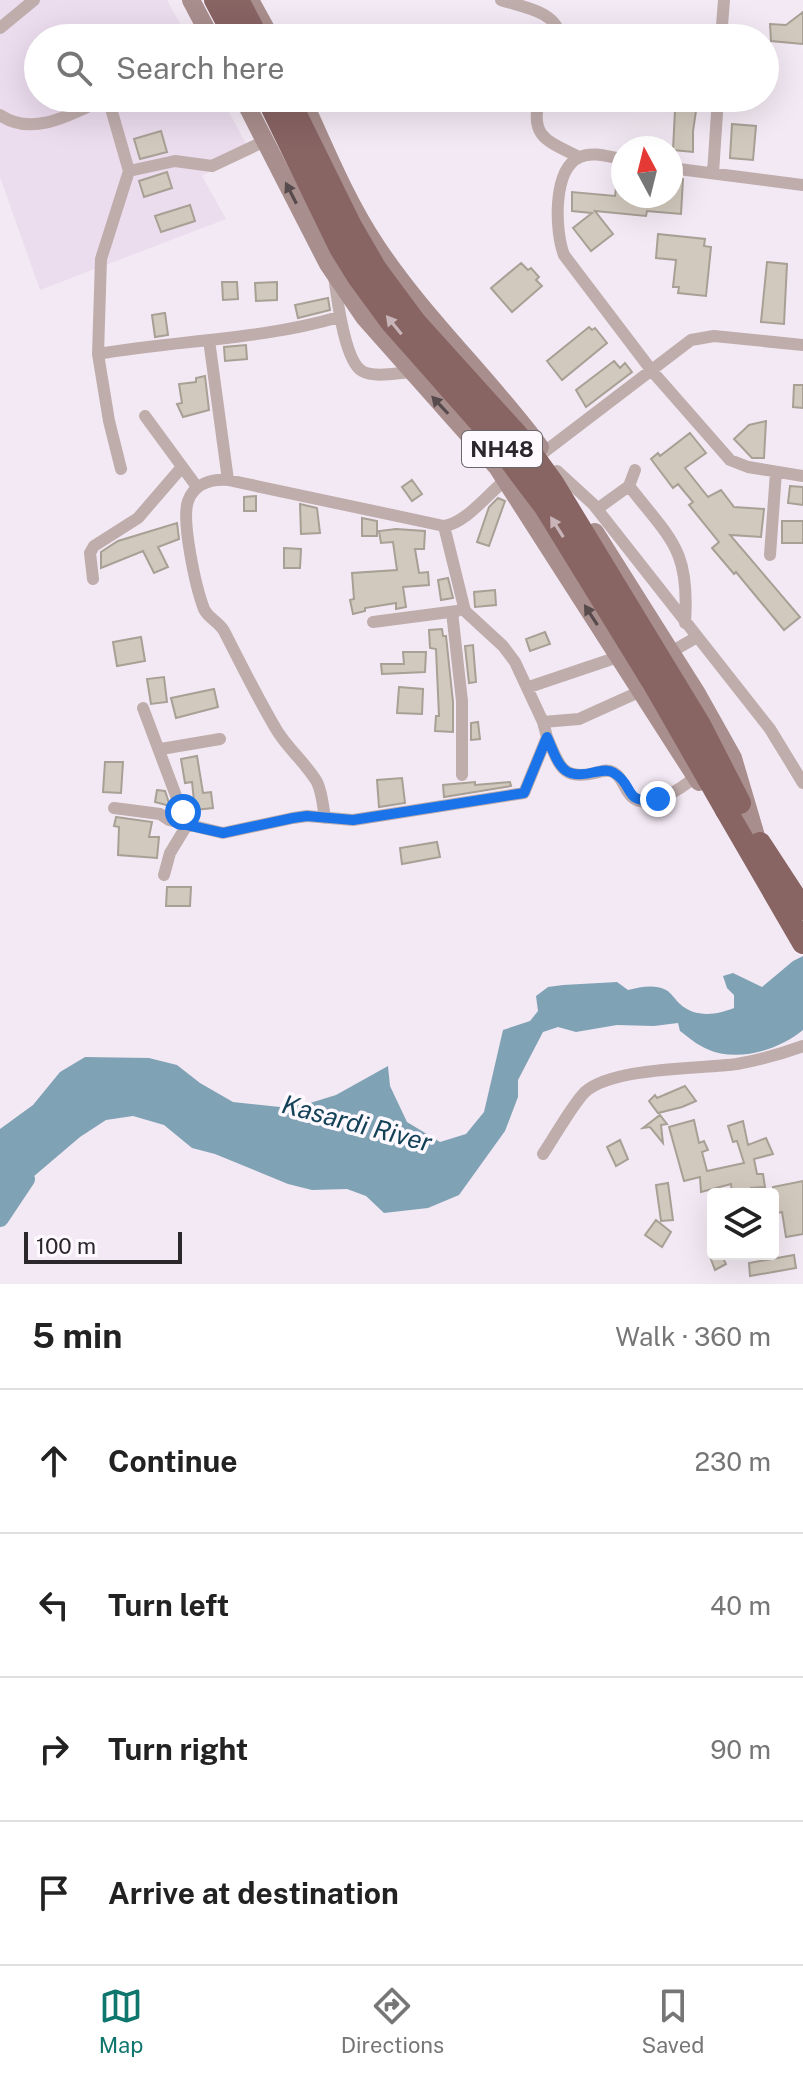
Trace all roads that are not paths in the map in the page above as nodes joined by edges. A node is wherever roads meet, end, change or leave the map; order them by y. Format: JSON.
{"nodes":[{"id":1,"x":34,"y":0,"type":"edge"},
{"id":2,"x":191,"y":0,"type":"edge"},
{"id":3,"x":215,"y":0,"type":"edge"},
{"id":4,"x":238,"y":0,"type":"edge"},
{"id":5,"x":250,"y":0,"type":"edge"},
{"id":6,"x":501,"y":0,"type":"edge"},
{"id":7,"x":724,"y":0,"type":"edge"},
{"id":8,"x":202,"y":24,"type":"edge"},
{"id":9,"x":228,"y":24,"type":"edge"},
{"id":10,"x":251,"y":24,"type":"edge"},
{"id":11,"x":263,"y":24,"type":"edge"},
{"id":12,"x":556,"y":24,"type":"edge"},
{"id":13,"x":722,"y":24,"type":"edge"},
{"id":14,"x":0,"y":28,"type":"edge"},
{"id":15,"x":78,"y":112,"type":"edge"},
{"id":16,"x":111,"y":112,"type":"edge"},
{"id":17,"x":250,"y":112,"type":"edge"},
{"id":18,"x":274,"y":112,"type":"edge"},
{"id":19,"x":295,"y":112,"type":"edge"},
{"id":20,"x":308,"y":112,"type":"edge"},
{"id":21,"x":536,"y":112,"type":"edge"},
{"id":22,"x":717,"y":112,"type":"edge"},
{"id":23,"x":0,"y":115,"type":"edge"},
{"id":24,"x":265,"y":141,"type":"junction"},
{"id":25,"x":579,"y":157,"type":"junction"},
{"id":26,"x":611,"y":157,"type":"edge"},
{"id":27,"x":683,"y":169,"type":"edge"},
{"id":28,"x":129,"y":171,"type":"junction"},
{"id":29,"x":713,"y":173,"type":"junction"},
{"id":30,"x":803,"y":185,"type":"edge"},
{"id":31,"x":334,"y":273,"type":"junction"},
{"id":32,"x":339,"y":317,"type":"junction"},
{"id":33,"x":209,"y":340,"type":"junction"},
{"id":34,"x":803,"y":345,"type":"edge"},
{"id":35,"x":98,"y":354,"type":"junction"},
{"id":36,"x":652,"y":371,"type":"junction"},
{"id":37,"x":411,"y":372,"type":"junction"},
{"id":38,"x":145,"y":416,"type":"dead end"},
{"id":39,"x":544,"y":453,"type":"junction"},
{"id":40,"x":182,"y":467,"type":"junction"},
{"id":41,"x":121,"y":469,"type":"dead end"},
{"id":42,"x":635,"y":470,"type":"dead end"},
{"id":43,"x":557,"y":471,"type":"junction"},
{"id":44,"x":776,"y":472,"type":"junction"},
{"id":45,"x":803,"y":476,"type":"edge"},
{"id":46,"x":228,"y":480,"type":"junction"},
{"id":47,"x":505,"y":480,"type":"junction"},
{"id":48,"x":629,"y":486,"type":"junction"},
{"id":49,"x":197,"y":487,"type":"junction"},
{"id":50,"x":597,"y":509,"type":"junction"},
{"id":51,"x":444,"y":526,"type":"junction"},
{"id":52,"x":770,"y":555,"type":"dead end"},
{"id":53,"x":93,"y":579,"type":"dead end"},
{"id":54,"x":459,"y":611,"type":"junction"},
{"id":55,"x":373,"y":622,"type":"dead end"},
{"id":56,"x":685,"y":623,"type":"junction"},
{"id":57,"x":697,"y":637,"type":"junction"},
{"id":58,"x":671,"y":652,"type":"junction"},
{"id":59,"x":618,"y":657,"type":"junction"},
{"id":60,"x":529,"y":687,"type":"junction"},
{"id":61,"x":641,"y":691,"type":"junction"},
{"id":62,"x":143,"y":708,"type":"dead end"},
{"id":63,"x":543,"y":722,"type":"junction"},
{"id":64,"x":547,"y":737,"type":"junction"},
{"id":65,"x":220,"y":739,"type":"dead end"},
{"id":66,"x":161,"y":749,"type":"junction"},
{"id":67,"x":462,"y":775,"type":"dead end"},
{"id":68,"x":695,"y":777,"type":"junction"},
{"id":69,"x":803,"y":783,"type":"edge"},
{"id":70,"x":733,"y":806,"type":"junction"},
{"id":71,"x":114,"y":808,"type":"dead end"},
{"id":72,"x":325,"y":818,"type":"junction"},
{"id":73,"x":187,"y":825,"type":"junction"},
{"id":74,"x":750,"y":839,"type":"junction"},
{"id":75,"x":164,"y":875,"type":"dead end"},
{"id":76,"x":797,"y":916,"type":"edge"},
{"id":77,"x":803,"y":943,"type":"edge"},
{"id":78,"x":803,"y":1046,"type":"edge"},
{"id":79,"x":543,"y":1154,"type":"dead end"}],
"edges":[{"from":1,"to":14,"type":"street"},
{"from":2,"to":8,"type":"main road"},
{"from":3,"to":9,"type":"highway"},
{"from":4,"to":10,"type":"highway"},
{"from":5,"to":11,"type":"main road"},
{"from":6,"to":12,"type":"street"},
{"from":7,"to":13,"type":"street"},
{"from":15,"to":23,"type":"street"},
{"from":16,"to":28,"type":"street"},
{"from":17,"to":24,"type":"main road"},
{"from":70,"to":18,"type":"highway","number":"NH48","one_way":true,"bridge":true},
{"from":19,"to":70,"type":"highway","number":"NH48","bridge":true},
{"from":20,"to":39,"type":"main road"},
{"from":21,"to":25,"type":"street"},
{"from":22,"to":29,"type":"street"},
{"from":24,"to":28,"type":"street"},
{"from":31,"to":24,"type":"main road","one_way":true},
{"from":25,"to":26,"type":"street"},
{"from":25,"to":36,"type":"street"},
{"from":27,"to":29,"type":"street"},
{"from":28,"to":35,"type":"street"},
{"from":29,"to":30,"type":"street"},
{"from":31,"to":32,"type":"street"},
{"from":31,"to":37,"type":"main road"},
{"from":32,"to":33,"type":"street"},
{"from":32,"to":37,"type":"street"},
{"from":33,"to":35,"type":"street"},
{"from":33,"to":46,"type":"street"},
{"from":34,"to":36,"type":"street"},
{"from":35,"to":41,"type":"street"},
{"from":36,"to":39,"type":"street"},
{"from":36,"to":44,"type":"street"},
{"from":47,"to":37,"type":"main road","one_way":true},
{"from":38,"to":40,"type":"street"},
{"from":39,"to":43,"type":"main road"},
{"from":39,"to":47,"type":"street"},
{"from":40,"to":49,"type":"street"},
{"from":40,"to":53,"type":"street"},
{"from":42,"to":48,"type":"street"},
{"from":43,"to":50,"type":"street"},
{"from":43,"to":58,"type":"main road"},
{"from":44,"to":45,"type":"street"},
{"from":44,"to":52,"type":"street"},
{"from":46,"to":49,"type":"street"},
{"from":46,"to":51,"type":"street"},
{"from":47,"to":51,"type":"street"},
{"from":59,"to":47,"type":"main road","one_way":true},
{"from":48,"to":50,"type":"street"},
{"from":48,"to":56,"type":"street"},
{"from":49,"to":72,"type":"street"},
{"from":50,"to":56,"type":"street"},
{"from":51,"to":54,"type":"street"},
{"from":54,"to":55,"type":"street"},
{"from":54,"to":60,"type":"street"},
{"from":54,"to":67,"type":"street"},
{"from":56,"to":57,"type":"street"},
{"from":57,"to":58,"type":"street"},
{"from":57,"to":69,"type":"street"},
{"from":58,"to":74,"type":"main road"},
{"from":59,"to":60,"type":"street"},
{"from":59,"to":61,"type":"main road"},
{"from":60,"to":63,"type":"street"},
{"from":61,"to":63,"type":"street"},
{"from":61,"to":68,"type":"main road"},
{"from":62,"to":66,"type":"street"},
{"from":63,"to":64,"type":"street"},
{"from":64,"to":68,"type":"street"},
{"from":64,"to":72,"type":"street"},
{"from":65,"to":66,"type":"street"},
{"from":66,"to":73,"type":"street"},
{"from":68,"to":74,"type":"main road"},
{"from":70,"to":74,"type":"highway","number":"NH48"},
{"from":71,"to":73,"type":"street"},
{"from":72,"to":73,"type":"street"},
{"from":73,"to":75,"type":"street"},
{"from":74,"to":76,"type":"highway","number":"NH48"},
{"from":76,"to":77,"type":"highway","number":"NH48"},
{"from":78,"to":79,"type":"street"}]}
